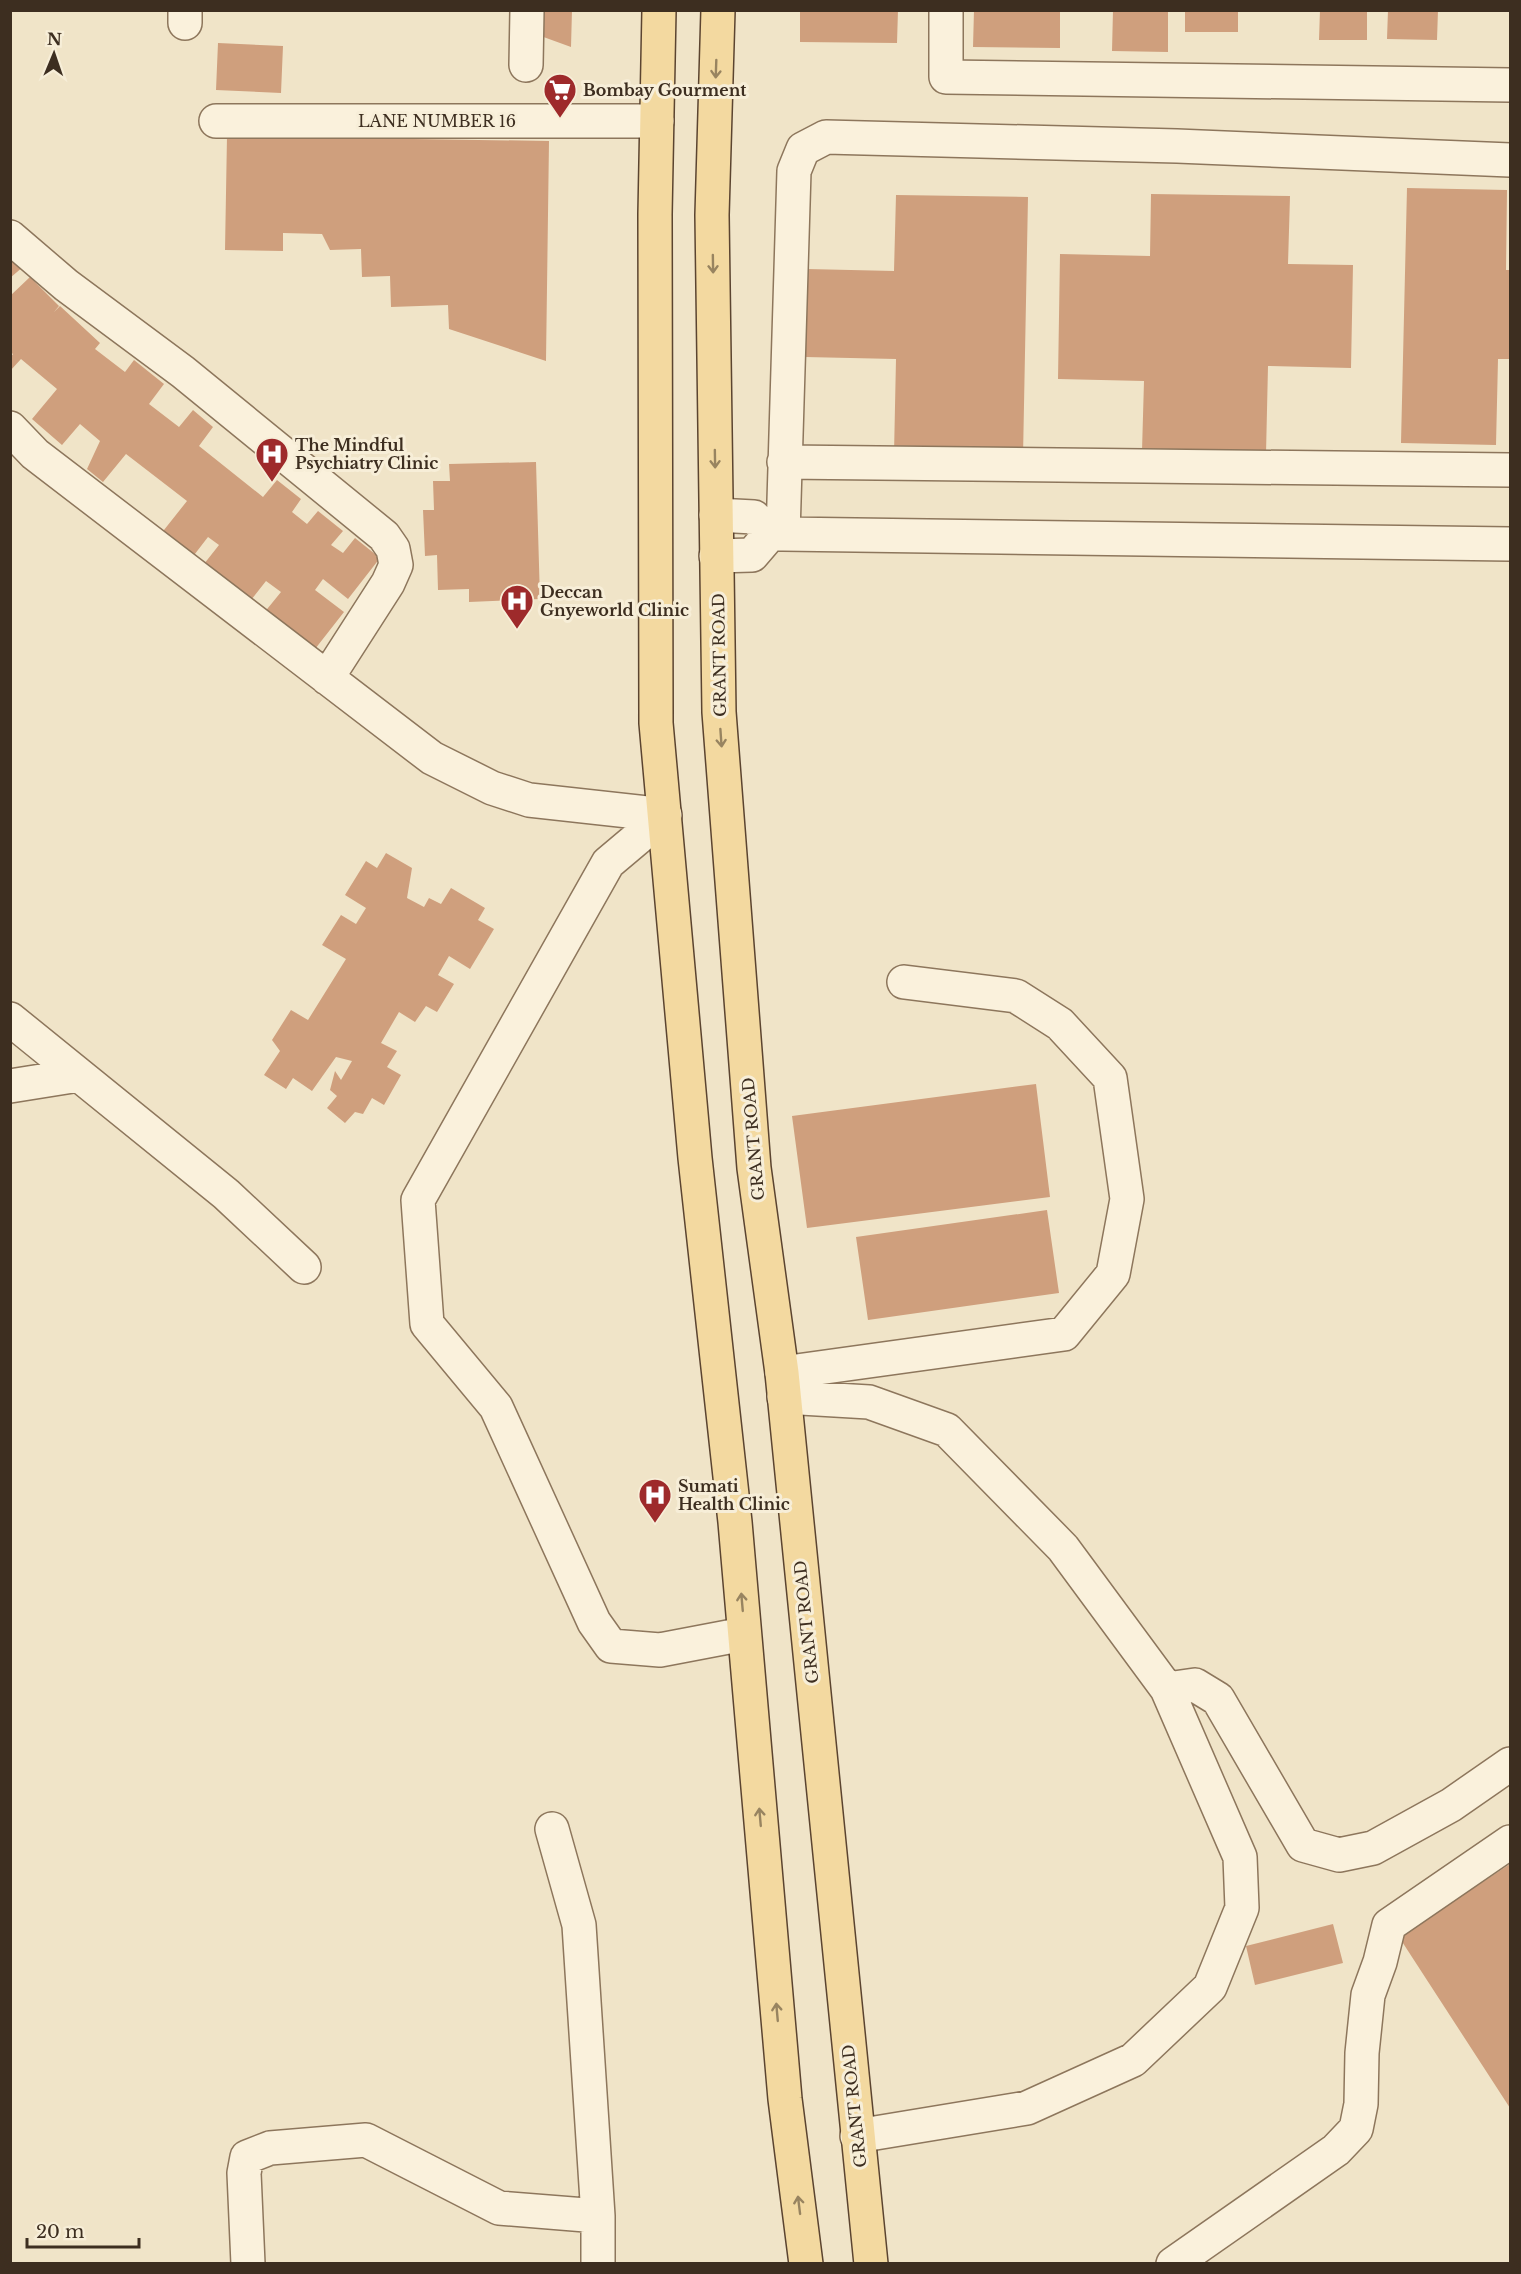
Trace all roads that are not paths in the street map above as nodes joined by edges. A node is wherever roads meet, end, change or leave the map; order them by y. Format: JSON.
{"nodes":[{"id":1,"x":527,"y":10,"type":"edge"},
{"id":2,"x":659,"y":10,"type":"edge"},
{"id":3,"x":718,"y":10,"type":"edge"},
{"id":4,"x":946,"y":10,"type":"edge"},
{"id":5,"x":526,"y":65,"type":"dead end"},
{"id":6,"x":1510,"y":85,"type":"edge"},
{"id":7,"x":657,"y":121,"type":"junction"},
{"id":8,"x":216,"y":122,"type":"dead end"},
{"id":9,"x":1510,"y":160,"type":"edge"},
{"id":10,"x":10,"y":237,"type":"edge"},
{"id":11,"x":10,"y":428,"type":"edge"},
{"id":12,"x":784,"y":462,"type":"junction"},
{"id":13,"x":1510,"y":470,"type":"edge"},
{"id":14,"x":716,"y":515,"type":"junction"},
{"id":15,"x":777,"y":534,"type":"junction"},
{"id":16,"x":1510,"y":544,"type":"edge"},
{"id":17,"x":717,"y":556,"type":"junction"},
{"id":18,"x":327,"y":678,"type":"junction"},
{"id":19,"x":664,"y":815,"type":"junction"},
{"id":20,"x":904,"y":982,"type":"dead end"},
{"id":21,"x":10,"y":1019,"type":"edge"},
{"id":22,"x":80,"y":1075,"type":"junction"},
{"id":23,"x":10,"y":1086,"type":"edge"},
{"id":24,"x":304,"y":1268,"type":"dead end"},
{"id":25,"x":783,"y":1385,"type":"junction"},
{"id":26,"x":744,"y":1634,"type":"junction"},
{"id":27,"x":1167,"y":1689,"type":"junction"},
{"id":28,"x":1510,"y":1764,"type":"edge"},
{"id":29,"x":552,"y":1830,"type":"dead end"},
{"id":30,"x":1510,"y":1842,"type":"edge"},
{"id":31,"x":857,"y":2136,"type":"junction"},
{"id":32,"x":598,"y":2216,"type":"junction"},
{"id":33,"x":248,"y":2264,"type":"edge"},
{"id":34,"x":598,"y":2264,"type":"edge"},
{"id":35,"x":806,"y":2264,"type":"edge"},
{"id":36,"x":871,"y":2264,"type":"edge"},
{"id":37,"x":1173,"y":2264,"type":"edge"}],
"edges":[{"from":1,"to":5,"type":"street"},
{"from":2,"to":7,"type":"main road"},
{"from":3,"to":14,"type":"main road","name":"GRANT ROAD","one_way":true},
{"from":4,"to":6,"type":"street"},
{"from":7,"to":8,"type":"street","name":"LANE NUMBER 16"},
{"from":7,"to":19,"type":"main road"},
{"from":9,"to":12,"type":"street"},
{"from":10,"to":18,"type":"street"},
{"from":11,"to":18,"type":"street"},
{"from":12,"to":13,"type":"street"},
{"from":12,"to":15,"type":"street"},
{"from":14,"to":15,"type":"street"},
{"from":14,"to":17,"type":"main road","name":"GRANT ROAD"},
{"from":15,"to":16,"type":"street"},
{"from":15,"to":17,"type":"street"},
{"from":17,"to":25,"type":"main road","name":"GRANT ROAD","one_way":true},
{"from":18,"to":19,"type":"street"},
{"from":26,"to":19,"type":"main road","one_way":true},
{"from":19,"to":26,"type":"street"},
{"from":20,"to":25,"type":"street"},
{"from":21,"to":22,"type":"street"},
{"from":22,"to":23,"type":"street"},
{"from":22,"to":24,"type":"street"},
{"from":25,"to":27,"type":"street"},
{"from":25,"to":31,"type":"main road","name":"GRANT ROAD"},
{"from":35,"to":26,"type":"main road","one_way":true},
{"from":27,"to":28,"type":"street"},
{"from":27,"to":31,"type":"street"},
{"from":29,"to":32,"type":"street"},
{"from":30,"to":37,"type":"street"},
{"from":31,"to":36,"type":"main road","name":"GRANT ROAD"},
{"from":32,"to":33,"type":"street"},
{"from":32,"to":34,"type":"street"}]}
